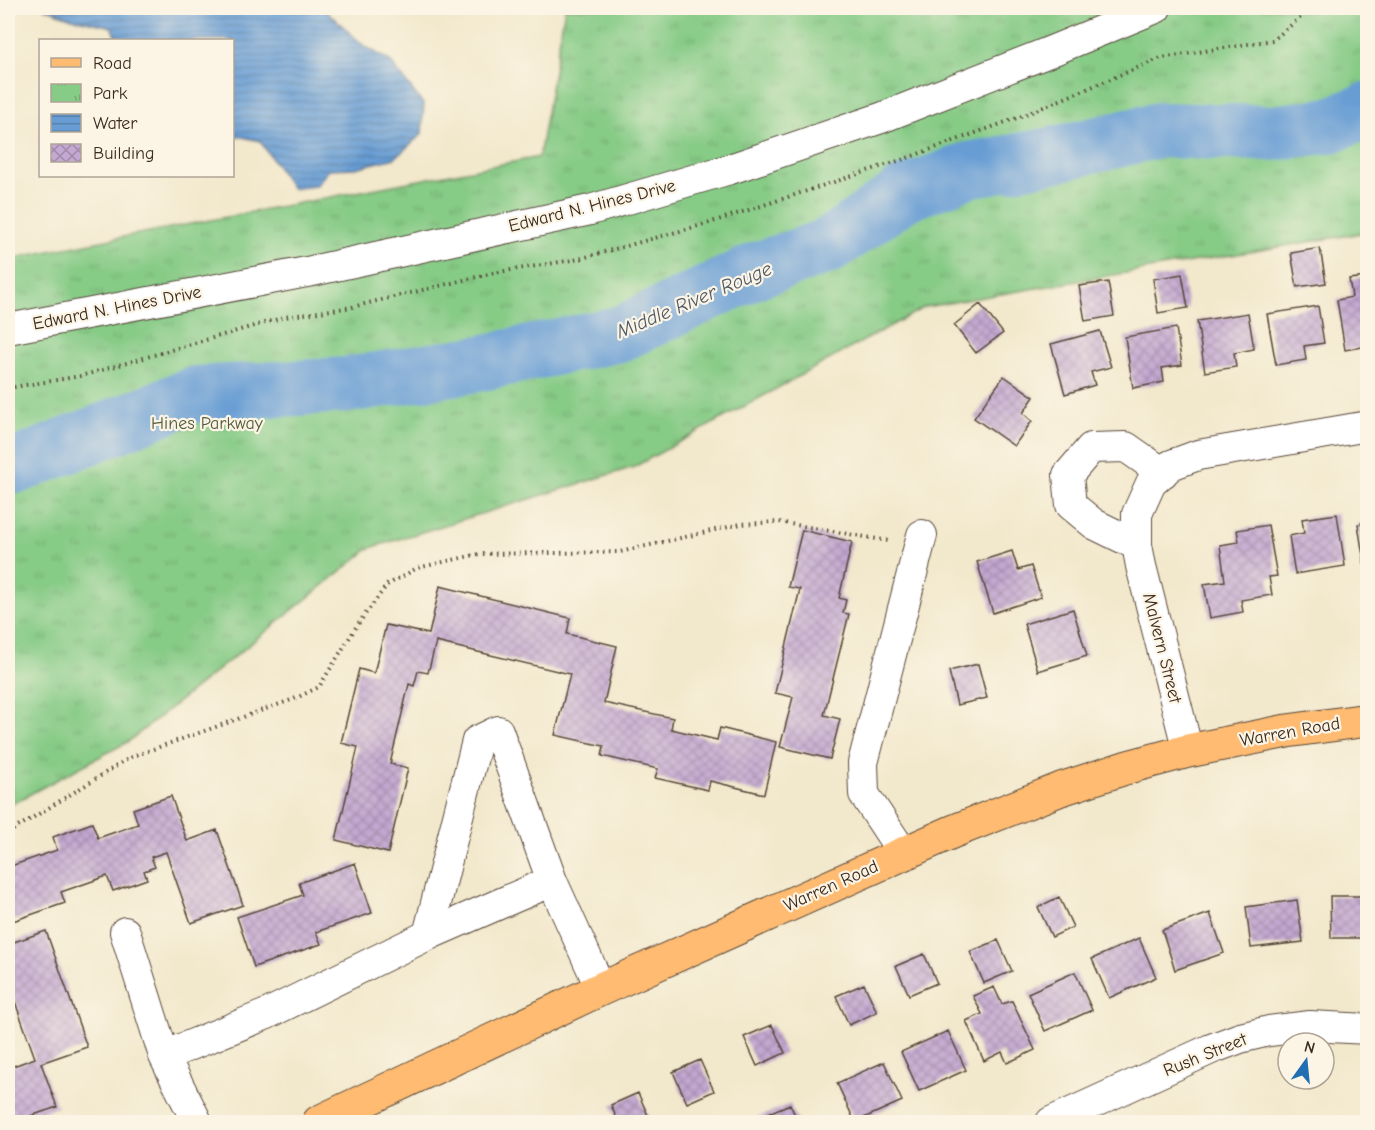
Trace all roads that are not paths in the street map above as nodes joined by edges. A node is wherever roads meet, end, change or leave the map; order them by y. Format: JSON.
{"nodes":[{"id":1,"x":1154,"y":8,"type":"edge"},
{"id":2,"x":8,"y":329,"type":"edge"},
{"id":3,"x":1368,"y":426,"type":"edge"},
{"id":4,"x":1163,"y":473,"type":"junction"},
{"id":5,"x":921,"y":540,"type":"road end"},
{"id":6,"x":1137,"y":545,"type":"junction"},
{"id":7,"x":1368,"y":720,"type":"edge"},
{"id":8,"x":1188,"y":751,"type":"junction"},
{"id":9,"x":903,"y":853,"type":"junction"},
{"id":10,"x":552,"y":880,"type":"junction"},
{"id":11,"x":125,"y":932,"type":"dead end"},
{"id":12,"x":428,"y":935,"type":"junction"},
{"id":13,"x":601,"y":989,"type":"junction"},
{"id":14,"x":1368,"y":1029,"type":"edge"},
{"id":15,"x":164,"y":1056,"type":"junction"},
{"id":16,"x":197,"y":1122,"type":"edge"},
{"id":17,"x":319,"y":1122,"type":"edge"},
{"id":18,"x":1051,"y":1122,"type":"edge"}],
"edges":[{"from":1,"to":2,"type":"street","name":"Edward N. Hines Drive"},
{"from":3,"to":4,"type":"street","name":"Malvern Street"},
{"from":4,"to":6,"type":"street","name":"Malvern Street"},
{"from":4,"to":6,"type":"street"},
{"from":5,"to":9,"type":"street"},
{"from":6,"to":8,"type":"street","name":"Malvern Street"},
{"from":7,"to":8,"type":"main road","name":"Warren Road"},
{"from":8,"to":9,"type":"main road","name":"Warren Road"},
{"from":9,"to":13,"type":"main road","name":"Warren Road"},
{"from":10,"to":12,"type":"street"},
{"from":10,"to":12,"type":"street"},
{"from":10,"to":13,"type":"street"},
{"from":11,"to":15,"type":"street"},
{"from":12,"to":15,"type":"street"},
{"from":13,"to":17,"type":"main road","name":"Warren Road"},
{"from":14,"to":18,"type":"street","name":"Rush Street"},
{"from":15,"to":16,"type":"street"}]}
